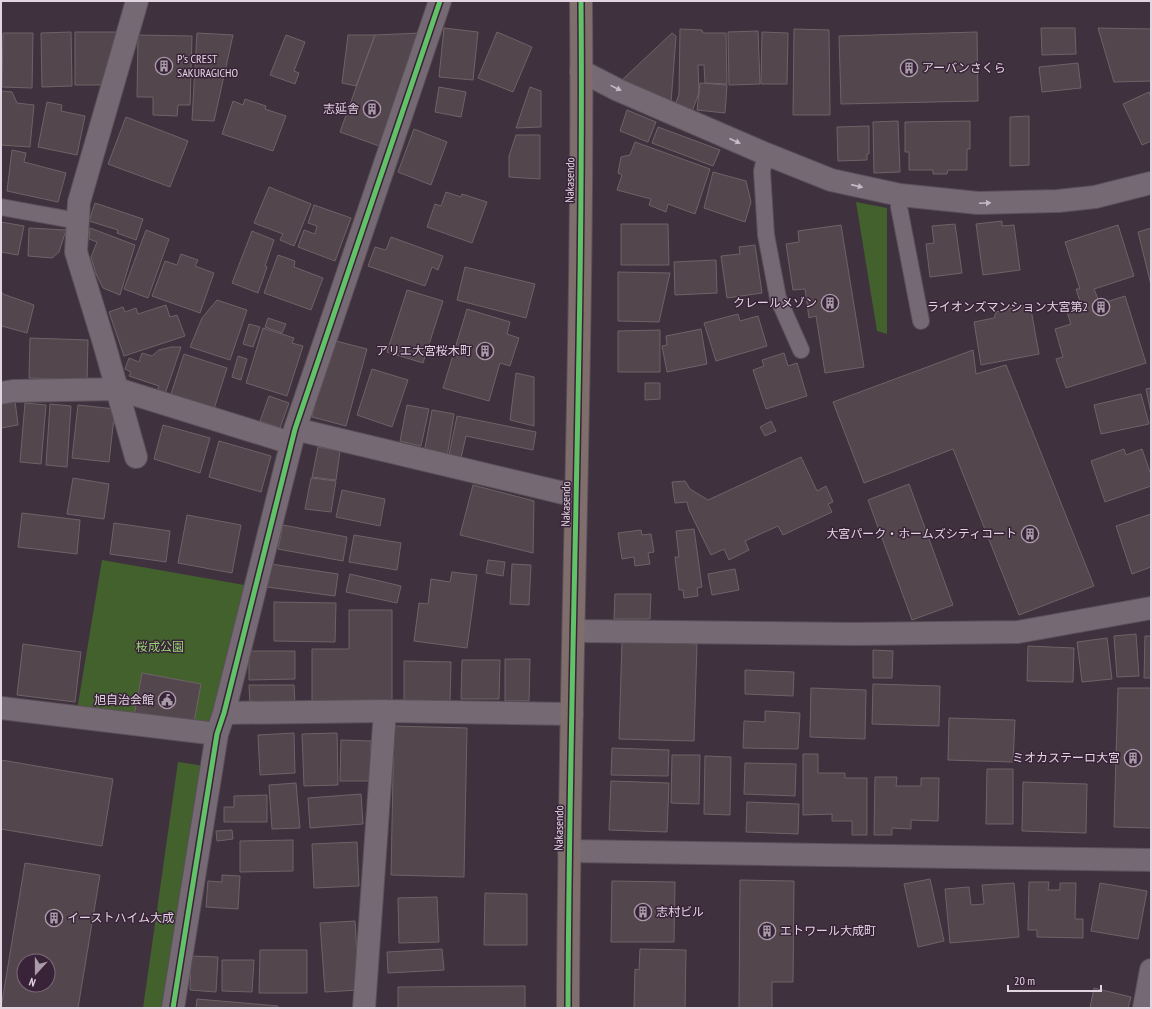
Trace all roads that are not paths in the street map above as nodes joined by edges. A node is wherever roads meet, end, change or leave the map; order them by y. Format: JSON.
{"nodes":[{"id":1,"x":137,"y":1,"type":"edge"},
{"id":2,"x":440,"y":1,"type":"edge"},
{"id":3,"x":581,"y":1,"type":"edge"},
{"id":4,"x":581,"y":71,"type":"junction"},
{"id":5,"x":766,"y":154,"type":"junction"},
{"id":6,"x":1151,"y":183,"type":"edge"},
{"id":7,"x":900,"y":195,"type":"junction"},
{"id":8,"x":1,"y":207,"type":"edge"},
{"id":9,"x":78,"y":221,"type":"junction"},
{"id":10,"x":921,"y":321,"type":"dead end"},
{"id":11,"x":802,"y":350,"type":"dead end"},
{"id":12,"x":117,"y":388,"type":"junction"},
{"id":13,"x":1,"y":393,"type":"edge"},
{"id":14,"x":293,"y":436,"type":"junction"},
{"id":15,"x":136,"y":457,"type":"dead end"},
{"id":16,"x":576,"y":496,"type":"junction"},
{"id":17,"x":1151,"y":608,"type":"edge"},
{"id":18,"x":575,"y":631,"type":"junction"},
{"id":19,"x":1,"y":708,"type":"edge"},
{"id":20,"x":385,"y":711,"type":"junction"},
{"id":21,"x":224,"y":713,"type":"junction"},
{"id":22,"x":572,"y":714,"type":"junction"},
{"id":23,"x":217,"y":734,"type":"junction"},
{"id":24,"x":569,"y":851,"type":"junction"},
{"id":25,"x":1151,"y":860,"type":"edge"},
{"id":26,"x":1151,"y":970,"type":"edge"},
{"id":27,"x":1147,"y":1002,"type":"edge"},
{"id":28,"x":173,"y":1008,"type":"edge"},
{"id":29,"x":364,"y":1008,"type":"edge"},
{"id":30,"x":568,"y":1008,"type":"edge"}],
"edges":[{"from":1,"to":9,"type":"street"},
{"from":2,"to":14,"type":"street"},
{"from":3,"to":4,"type":"highway","name":"Nakasendo"},
{"from":4,"to":5,"type":"street","one_way":true},
{"from":4,"to":16,"type":"highway","name":"Nakasendo"},
{"from":5,"to":7,"type":"street","one_way":true},
{"from":5,"to":11,"type":"lane"},
{"from":7,"to":6,"type":"street","one_way":true},
{"from":7,"to":10,"type":"lane"},
{"from":8,"to":9,"type":"lane"},
{"from":9,"to":12,"type":"street"},
{"from":12,"to":13,"type":"street"},
{"from":12,"to":14,"type":"street"},
{"from":12,"to":15,"type":"street"},
{"from":14,"to":16,"type":"street"},
{"from":14,"to":21,"type":"street"},
{"from":16,"to":18,"type":"highway","name":"Nakasendo"},
{"from":17,"to":18,"type":"street"},
{"from":18,"to":22,"type":"highway","name":"Nakasendo"},
{"from":19,"to":23,"type":"street"},
{"from":20,"to":21,"type":"street"},
{"from":20,"to":22,"type":"street"},
{"from":20,"to":29,"type":"street"},
{"from":21,"to":23,"type":"street"},
{"from":22,"to":24,"type":"highway","name":"Nakasendo"},
{"from":23,"to":28,"type":"street"},
{"from":24,"to":25,"type":"street"},
{"from":24,"to":30,"type":"highway","name":"Nakasendo"},
{"from":26,"to":27,"type":"street"}]}
